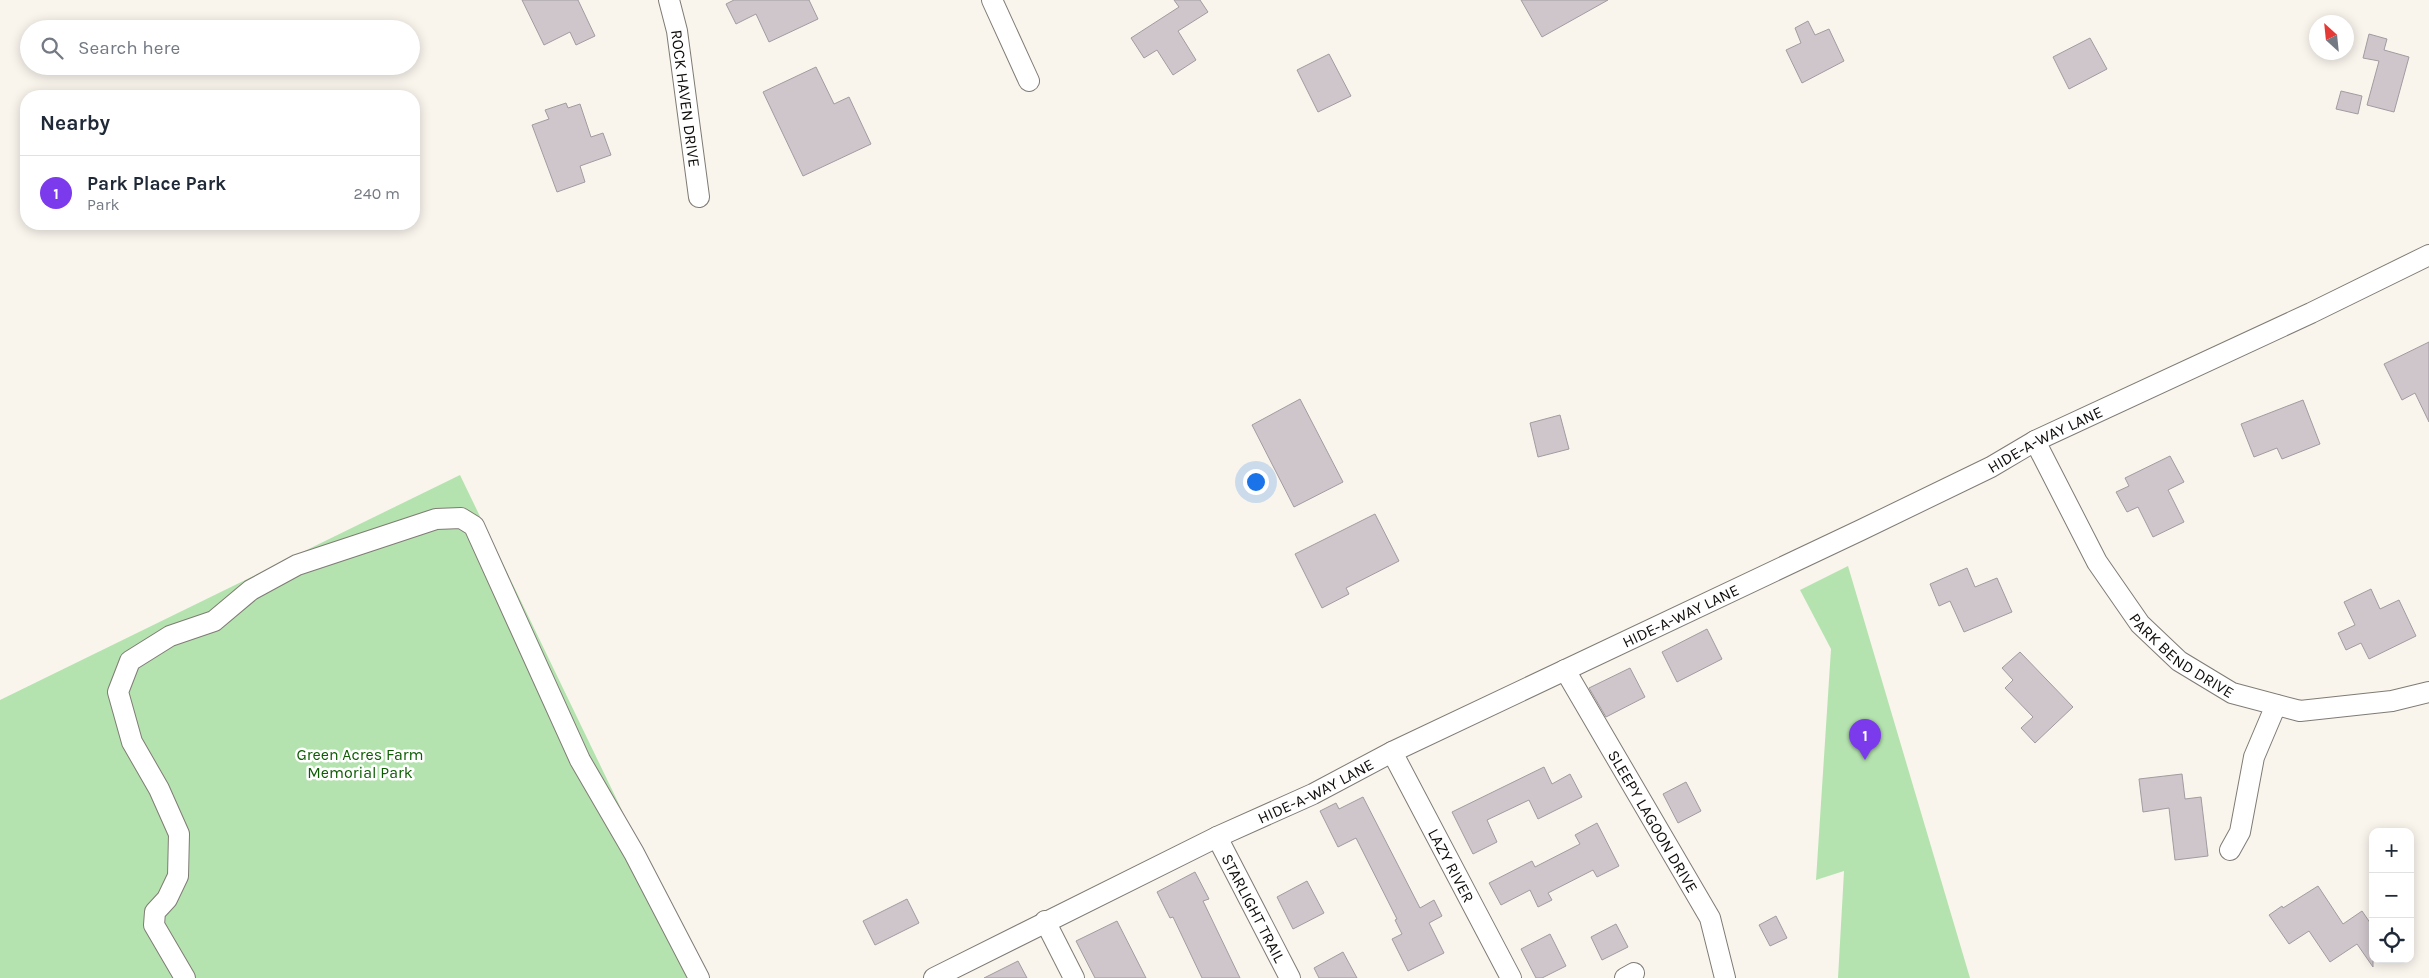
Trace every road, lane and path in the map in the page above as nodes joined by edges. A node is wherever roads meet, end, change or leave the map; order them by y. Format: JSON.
{"nodes":[{"id":1,"x":669,"y":0,"type":"edge"},
{"id":2,"x":992,"y":0,"type":"edge"},
{"id":3,"x":1029,"y":81,"type":"dead end"},
{"id":4,"x":699,"y":197,"type":"dead end"},
{"id":5,"x":2429,"y":255,"type":"edge"},
{"id":6,"x":2035,"y":441,"type":"junction"},
{"id":7,"x":1565,"y":670,"type":"junction"},
{"id":8,"x":2429,"y":692,"type":"edge"},
{"id":9,"x":2276,"y":705,"type":"junction"},
{"id":10,"x":1392,"y":752,"type":"junction"},
{"id":11,"x":1217,"y":837,"type":"junction"},
{"id":12,"x":2230,"y":850,"type":"dead end"},
{"id":13,"x":1045,"y":921,"type":"junction"},
{"id":14,"x":185,"y":978,"type":"edge"},
{"id":15,"x":699,"y":978,"type":"edge"},
{"id":16,"x":934,"y":978,"type":"edge"},
{"id":17,"x":1074,"y":978,"type":"edge"},
{"id":18,"x":1290,"y":978,"type":"edge"},
{"id":19,"x":1511,"y":978,"type":"edge"},
{"id":20,"x":1725,"y":978,"type":"edge"}],
"edges":[{"from":1,"to":4,"type":"street","name":"ROCK HAVEN DRIVE"},
{"from":2,"to":3,"type":"street"},
{"from":5,"to":6,"type":"street","name":"HIDE-A-WAY LANE"},
{"from":6,"to":7,"type":"street","name":"HIDE-A-WAY LANE"},
{"from":6,"to":9,"type":"street","name":"PARK BEND DRIVE"},
{"from":7,"to":10,"type":"street","name":"HIDE-A-WAY LANE"},
{"from":7,"to":20,"type":"street","name":"SLEEPY LAGOON DRIVE"},
{"from":8,"to":9,"type":"street","name":"PARK BEND DRIVE"},
{"from":9,"to":12,"type":"street"},
{"from":10,"to":11,"type":"street","name":"HIDE-A-WAY LANE"},
{"from":10,"to":19,"type":"street","name":"LAZY RIVER"},
{"from":11,"to":13,"type":"street","name":"HIDE-A-WAY LANE"},
{"from":11,"to":18,"type":"street","name":"STARLIGHT TRAIL"},
{"from":13,"to":16,"type":"street","name":"HIDE-A-WAY LANE"},
{"from":13,"to":17,"type":"street"},
{"from":14,"to":15,"type":"street"}]}
